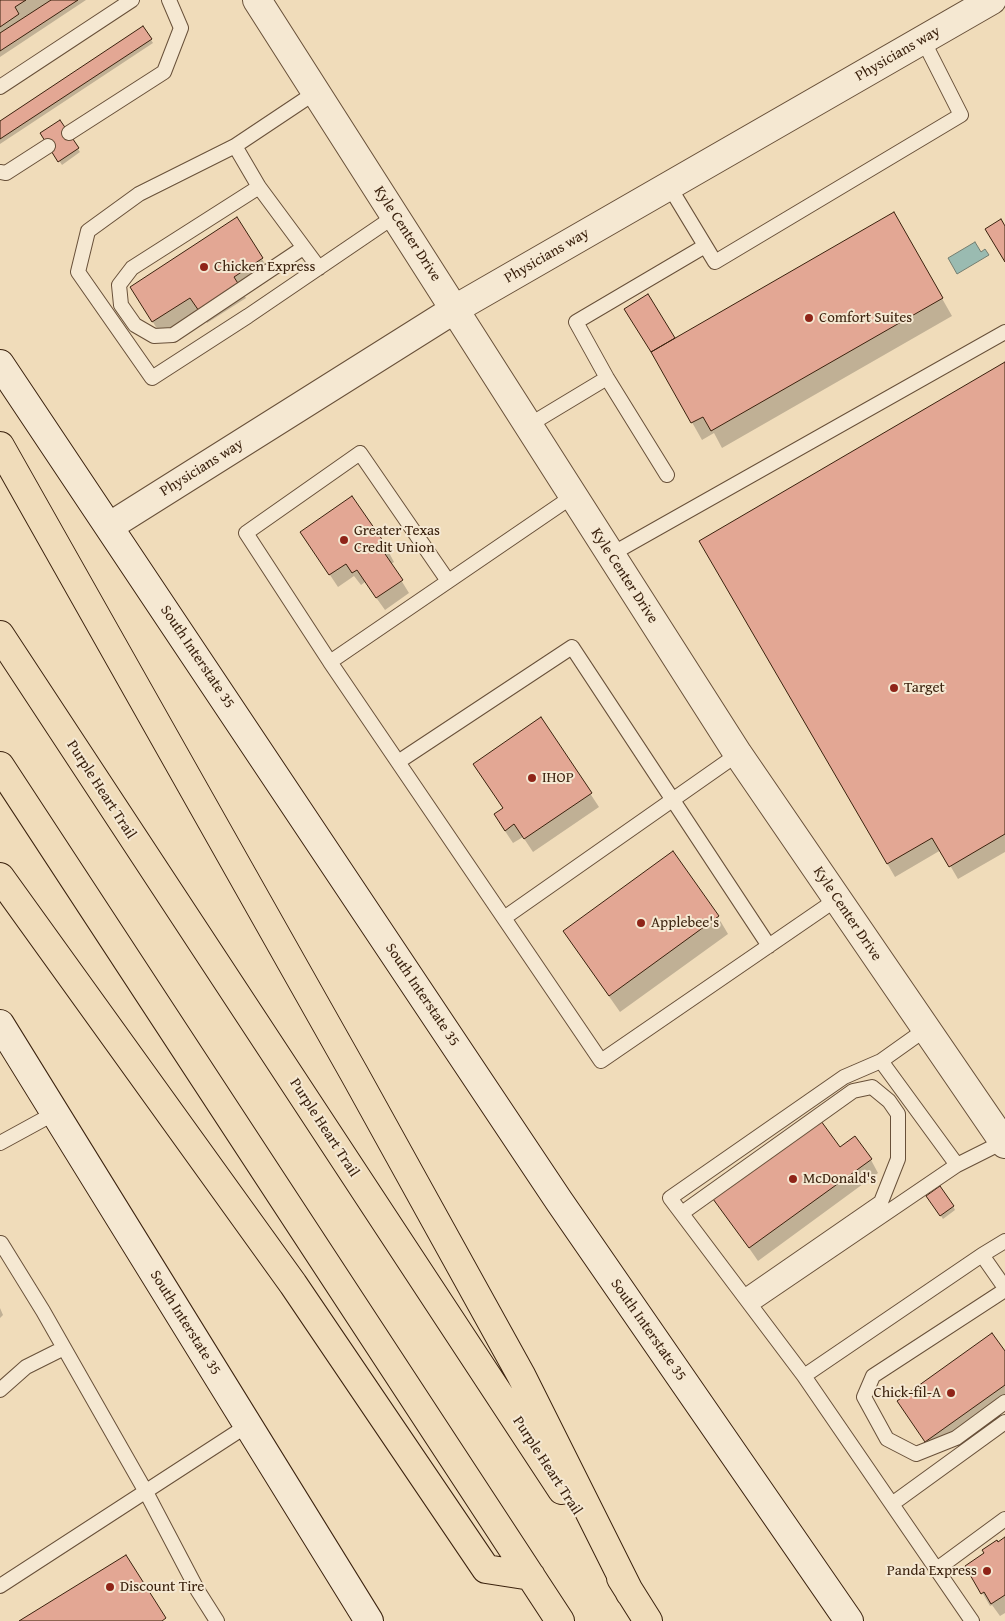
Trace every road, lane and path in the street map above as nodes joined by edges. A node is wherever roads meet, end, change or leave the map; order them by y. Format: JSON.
{"nodes":[{"id":1,"x":132,"y":0,"type":"edge"},
{"id":2,"x":169,"y":0,"type":"edge"},
{"id":3,"x":257,"y":0,"type":"edge"},
{"id":4,"x":992,"y":0,"type":"edge"},
{"id":5,"x":923,"y":40,"type":"junction"},
{"id":6,"x":0,"y":87,"type":"edge"},
{"id":7,"x":316,"y":92,"type":"junction"},
{"id":8,"x":69,"y":133,"type":"dead end"},
{"id":9,"x":48,"y":146,"type":"dead end"},
{"id":10,"x":236,"y":146,"type":"junction"},
{"id":11,"x":0,"y":172,"type":"edge"},
{"id":12,"x":668,"y":186,"type":"junction"},
{"id":13,"x":259,"y":187,"type":"junction"},
{"id":14,"x":395,"y":216,"type":"junction"},
{"id":15,"x":705,"y":246,"type":"junction"},
{"id":16,"x":303,"y":248,"type":"junction"},
{"id":17,"x":319,"y":268,"type":"junction"},
{"id":18,"x":455,"y":309,"type":"junction"},
{"id":19,"x":1005,"y":332,"type":"edge"},
{"id":20,"x":0,"y":364,"type":"edge"},
{"id":21,"x":607,"y":378,"type":"junction"},
{"id":22,"x":529,"y":425,"type":"junction"},
{"id":23,"x":0,"y":446,"type":"edge"},
{"id":24,"x":666,"y":475,"type":"dead end"},
{"id":25,"x":573,"y":496,"type":"junction"},
{"id":26,"x":110,"y":526,"type":"junction"},
{"id":27,"x":610,"y":555,"type":"junction"},
{"id":28,"x":448,"y":581,"type":"junction"},
{"id":29,"x":0,"y":635,"type":"edge"},
{"id":30,"x":330,"y":662,"type":"junction"},
{"id":31,"x":738,"y":754,"type":"junction"},
{"id":32,"x":398,"y":762,"type":"junction"},
{"id":33,"x":0,"y":766,"type":"edge"},
{"id":34,"x":673,"y":800,"type":"junction"},
{"id":35,"x":0,"y":878,"type":"edge"},
{"id":36,"x":837,"y":899,"type":"junction"},
{"id":37,"x":504,"y":918,"type":"junction"},
{"id":38,"x":768,"y":946,"type":"junction"},
{"id":39,"x":0,"y":1024,"type":"edge"},
{"id":40,"x":926,"y":1029,"type":"junction"},
{"id":41,"x":881,"y":1062,"type":"junction"},
{"id":42,"x":55,"y":1113,"type":"junction"},
{"id":43,"x":0,"y":1143,"type":"edge"},
{"id":44,"x":1004,"y":1143,"type":"edge"},
{"id":45,"x":957,"y":1164,"type":"junction"},
{"id":46,"x":682,"y":1213,"type":"junction"},
{"id":47,"x":1005,"y":1241,"type":"edge"},
{"id":48,"x":0,"y":1243,"type":"edge"},
{"id":49,"x":982,"y":1255,"type":"junction"},
{"id":50,"x":1005,"y":1289,"type":"edge"},
{"id":51,"x":748,"y":1300,"type":"junction"},
{"id":52,"x":64,"y":1348,"type":"junction"},
{"id":53,"x":804,"y":1376,"type":"junction"},
{"id":54,"x":0,"y":1390,"type":"edge"},
{"id":55,"x":1005,"y":1402,"type":"edge"},
{"id":56,"x":1005,"y":1422,"type":"edge"},
{"id":57,"x":248,"y":1425,"type":"junction"},
{"id":58,"x":146,"y":1492,"type":"junction"},
{"id":59,"x":892,"y":1504,"type":"junction"},
{"id":60,"x":1005,"y":1519,"type":"edge"},
{"id":61,"x":937,"y":1569,"type":"junction"},
{"id":62,"x":531,"y":1576,"type":"junction"},
{"id":63,"x":0,"y":1586,"type":"edge"},
{"id":64,"x":630,"y":1593,"type":"junction"},
{"id":65,"x":217,"y":1621,"type":"edge"},
{"id":66,"x":369,"y":1621,"type":"edge"},
{"id":67,"x":560,"y":1621,"type":"edge"},
{"id":68,"x":648,"y":1621,"type":"edge"},
{"id":69,"x":849,"y":1621,"type":"edge"},
{"id":70,"x":972,"y":1621,"type":"edge"}],
"edges":[{"from":1,"to":6,"type":"lane"},
{"from":2,"to":8,"type":"lane"},
{"from":3,"to":7,"type":"street","name":"Kyle Center Drive"},
{"from":4,"to":5,"type":"street","name":"Physicians way"},
{"from":5,"to":12,"type":"street","name":"Physicians way"},
{"from":5,"to":15,"type":"lane"},
{"from":7,"to":10,"type":"lane"},
{"from":7,"to":14,"type":"street","name":"Kyle Center Drive"},
{"from":9,"to":11,"type":"lane"},
{"from":10,"to":13,"type":"lane"},
{"from":10,"to":17,"type":"lane"},
{"from":12,"to":15,"type":"lane"},
{"from":12,"to":18,"type":"street","name":"Physicians way"},
{"from":13,"to":16,"type":"lane"},
{"from":13,"to":16,"type":"lane"},
{"from":14,"to":17,"type":"lane"},
{"from":14,"to":18,"type":"street","name":"Kyle Center Drive"},
{"from":15,"to":21,"type":"lane"},
{"from":16,"to":17,"type":"lane"},
{"from":18,"to":22,"type":"street","name":"Kyle Center Drive"},
{"from":18,"to":26,"type":"street","name":"Physicians way"},
{"from":19,"to":27,"type":"lane"},
{"from":20,"to":26,"type":"street","name":"South Interstate 35"},
{"from":21,"to":22,"type":"lane"},
{"from":21,"to":24,"type":"lane"},
{"from":22,"to":25,"type":"street","name":"Kyle Center Drive"},
{"from":23,"to":64,"type":"highway"},
{"from":25,"to":27,"type":"street","name":"Kyle Center Drive"},
{"from":25,"to":28,"type":"lane"},
{"from":26,"to":69,"type":"street","name":"South Interstate 35"},
{"from":27,"to":31,"type":"street","name":"Kyle Center Drive"},
{"from":28,"to":30,"type":"lane"},
{"from":28,"to":30,"type":"lane"},
{"from":29,"to":64,"type":"highway","name":"Purple Heart Trail"},
{"from":30,"to":32,"type":"lane"},
{"from":31,"to":34,"type":"lane"},
{"from":31,"to":36,"type":"street","name":"Kyle Center Drive"},
{"from":32,"to":34,"type":"lane"},
{"from":32,"to":37,"type":"lane"},
{"from":33,"to":62,"type":"highway"},
{"from":34,"to":37,"type":"lane"},
{"from":34,"to":38,"type":"lane"},
{"from":35,"to":62,"type":"highway"},
{"from":36,"to":38,"type":"lane"},
{"from":36,"to":40,"type":"street","name":"Kyle Center Drive"},
{"from":37,"to":38,"type":"lane"},
{"from":39,"to":42,"type":"street","name":"South Interstate 35"},
{"from":40,"to":41,"type":"lane"},
{"from":40,"to":44,"type":"street","name":"Kyle Center Drive"},
{"from":41,"to":45,"type":"lane"},
{"from":41,"to":46,"type":"lane"},
{"from":42,"to":43,"type":"lane"},
{"from":42,"to":57,"type":"street","name":"South Interstate 35"},
{"from":44,"to":45,"type":"lane"},
{"from":45,"to":51,"type":"lane"},
{"from":46,"to":51,"type":"lane"},
{"from":46,"to":51,"type":"lane"},
{"from":47,"to":49,"type":"lane"},
{"from":48,"to":52,"type":"lane"},
{"from":49,"to":50,"type":"lane"},
{"from":49,"to":53,"type":"lane"},
{"from":50,"to":55,"type":"lane"},
{"from":51,"to":53,"type":"lane"},
{"from":52,"to":54,"type":"lane"},
{"from":52,"to":58,"type":"lane"},
{"from":53,"to":59,"type":"lane"},
{"from":56,"to":59,"type":"lane"},
{"from":57,"to":58,"type":"lane"},
{"from":57,"to":66,"type":"street","name":"South Interstate 35"},
{"from":58,"to":63,"type":"lane"},
{"from":58,"to":65,"type":"lane"},
{"from":59,"to":61,"type":"lane"},
{"from":60,"to":61,"type":"lane"},
{"from":61,"to":70,"type":"lane"},
{"from":62,"to":67,"type":"highway"},
{"from":64,"to":68,"type":"highway","name":"Purple Heart Trail"}]}
